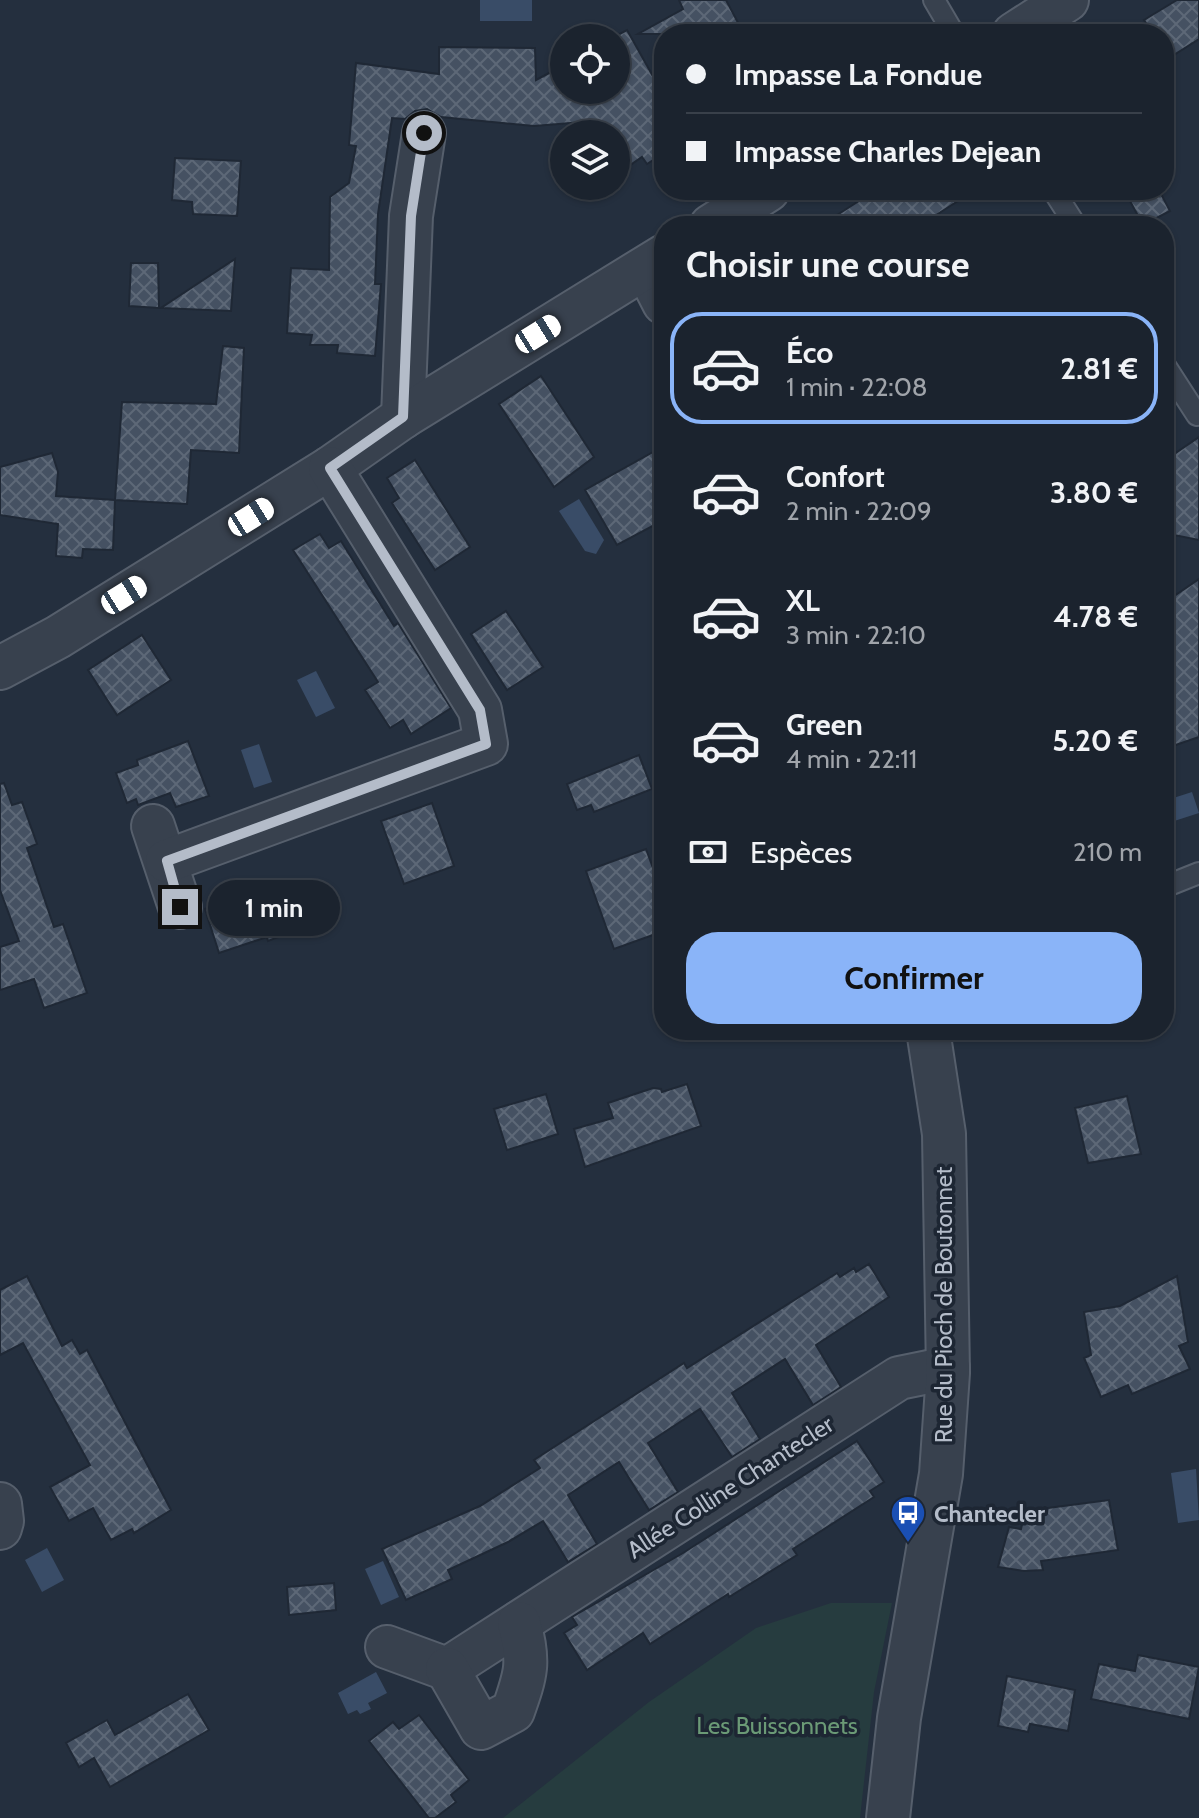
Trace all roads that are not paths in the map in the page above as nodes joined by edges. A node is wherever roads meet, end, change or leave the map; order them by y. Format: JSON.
{"nodes":[{"id":1,"x":934,"y":0,"type":"edge"},
{"id":2,"x":1067,"y":0,"type":"edge"},
{"id":3,"x":948,"y":24,"type":"edge"},
{"id":4,"x":1030,"y":24,"type":"edge"},
{"id":5,"x":424,"y":133,"type":"dead end"},
{"id":6,"x":752,"y":200,"type":"edge"},
{"id":7,"x":727,"y":216,"type":"edge"},
{"id":8,"x":654,"y":277,"type":"edge"},
{"id":9,"x":1174,"y":379,"type":"edge"},
{"id":10,"x":1197,"y":415,"type":"dead end"},
{"id":11,"x":403,"y":417,"type":"junction"},
{"id":12,"x":330,"y":468,"type":"junction"},
{"id":13,"x":0,"y":668,"type":"edge"},
{"id":14,"x":1199,"y":873,"type":"edge"},
{"id":15,"x":1174,"y":883,"type":"edge"},
{"id":16,"x":180,"y":907,"type":"dead end"},
{"id":17,"x":930,"y":1040,"type":"edge"},
{"id":18,"x":948,"y":1368,"type":"junction"},
{"id":19,"x":0,"y":1504,"type":"edge"},
{"id":20,"x":0,"y":1528,"type":"edge"},
{"id":21,"x":519,"y":1623,"type":"junction"},
{"id":22,"x":387,"y":1647,"type":"dead end"},
{"id":23,"x":447,"y":1669,"type":"junction"},
{"id":24,"x":888,"y":1818,"type":"edge"}],
"edges":[{"from":1,"to":3,"type":"lane"},
{"from":2,"to":4,"type":"street"},
{"from":5,"to":11,"type":"street"},
{"from":6,"to":7,"type":"street"},
{"from":8,"to":11,"type":"street"},
{"from":9,"to":10,"type":"lane"},
{"from":11,"to":12,"type":"street"},
{"from":12,"to":13,"type":"street"},
{"from":12,"to":16,"type":"street"},
{"from":14,"to":15,"type":"lane"},
{"from":17,"to":18,"type":"street","name":"Rue du Pioch de Boutonnet"},
{"from":18,"to":21,"type":"street","name":"Allée Colline Chantecler"},
{"from":18,"to":24,"type":"street","name":"Rue du Pioch de Boutonnet"},
{"from":19,"to":20,"type":"street"},
{"from":21,"to":23,"type":"street","name":"Allée Colline Chantecler"},
{"from":21,"to":23,"type":"street"},
{"from":22,"to":23,"type":"street"}]}
